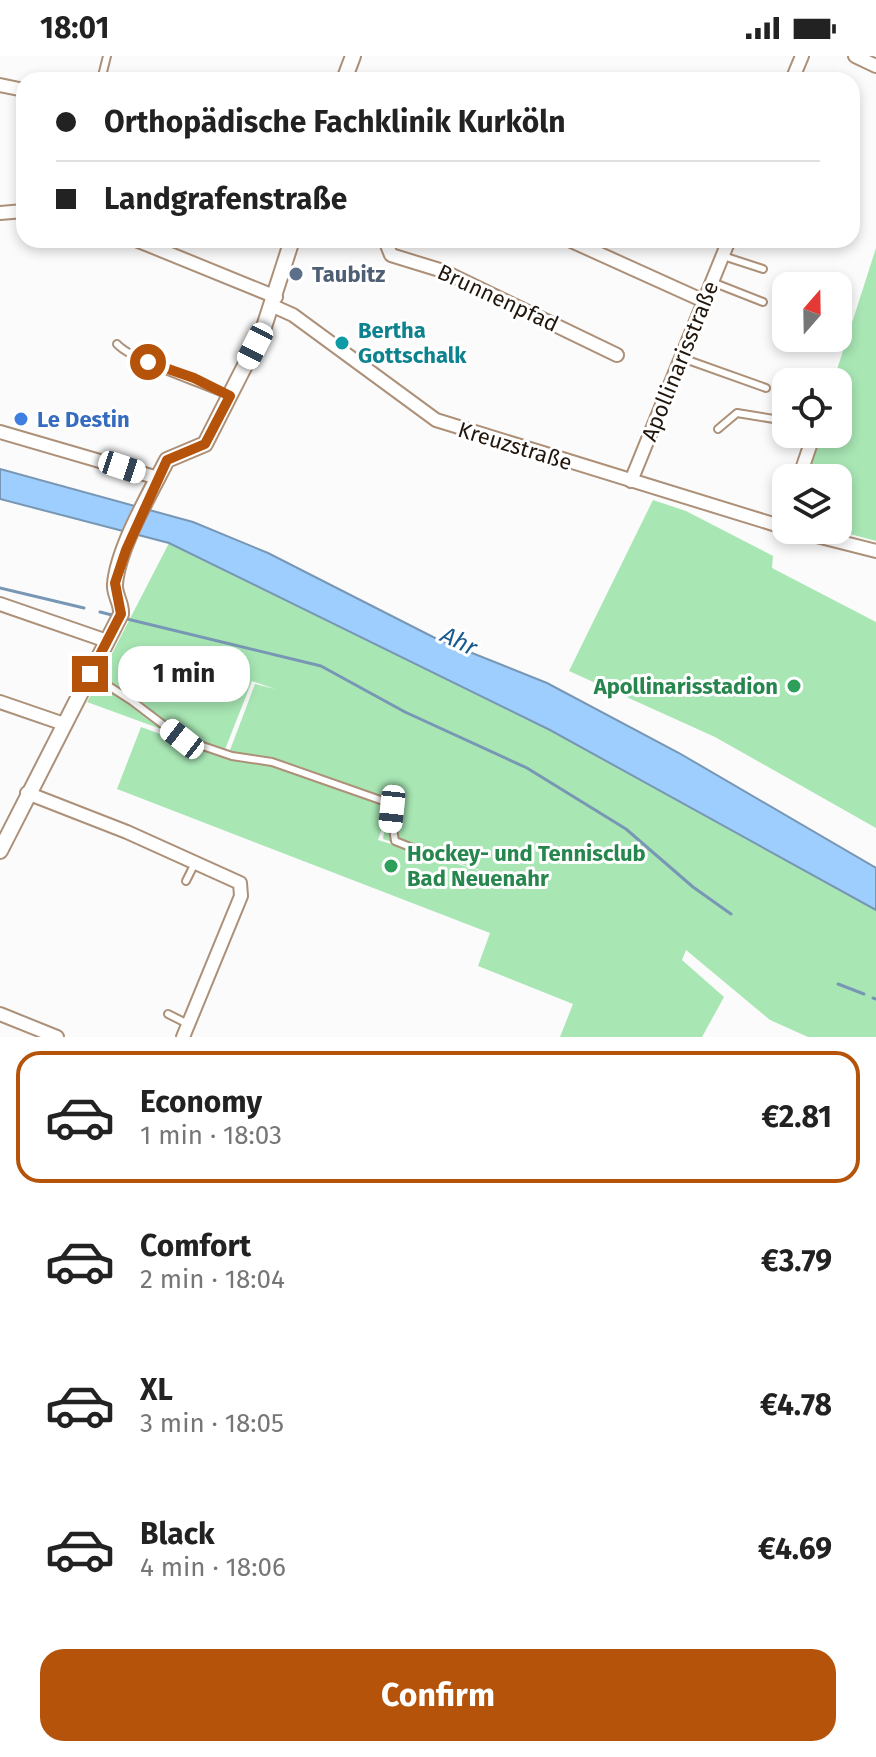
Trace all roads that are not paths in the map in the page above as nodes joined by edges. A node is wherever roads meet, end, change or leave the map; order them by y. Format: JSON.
{"nodes":[{"id":1,"x":855,"y":56,"type":"edge"},
{"id":2,"x":876,"y":66,"type":"edge"},
{"id":3,"x":154,"y":248,"type":"edge"},
{"id":4,"x":290,"y":248,"type":"edge"},
{"id":5,"x":388,"y":248,"type":"edge"},
{"id":6,"x":587,"y":248,"type":"edge"},
{"id":7,"x":726,"y":248,"type":"edge"},
{"id":8,"x":723,"y":256,"type":"junction"},
{"id":9,"x":763,"y":269,"type":"dead end"},
{"id":10,"x":712,"y":282,"type":"junction"},
{"id":11,"x":704,"y":301,"type":"junction"},
{"id":12,"x":274,"y":302,"type":"junction"},
{"id":13,"x":763,"y":302,"type":"dead end"},
{"id":14,"x":117,"y":344,"type":"dead end"},
{"id":15,"x":617,"y":355,"type":"dead end"},
{"id":16,"x":682,"y":358,"type":"junction"},
{"id":17,"x":766,"y":388,"type":"dead end"},
{"id":18,"x":230,"y":396,"type":"junction"},
{"id":19,"x":772,"y":419,"type":"edge"},
{"id":20,"x":718,"y":429,"type":"dead end"},
{"id":21,"x":0,"y":432,"type":"edge"},
{"id":22,"x":631,"y":481,"type":"junction"},
{"id":23,"x":155,"y":485,"type":"junction"},
{"id":24,"x":772,"y":522,"type":"edge"},
{"id":25,"x":851,"y":544,"type":"edge"},
{"id":26,"x":876,"y":551,"type":"edge"},
{"id":27,"x":0,"y":604,"type":"edge"},
{"id":28,"x":107,"y":641,"type":"junction"},
{"id":29,"x":90,"y":674,"type":"junction"},
{"id":30,"x":0,"y":702,"type":"edge"},
{"id":31,"x":64,"y":724,"type":"junction"},
{"id":32,"x":27,"y":793,"type":"junction"},
{"id":33,"x":0,"y":851,"type":"edge"},
{"id":34,"x":428,"y":854,"type":"dead end"},
{"id":35,"x":196,"y":863,"type":"junction"},
{"id":36,"x":186,"y":881,"type":"dead end"},
{"id":37,"x":168,"y":1014,"type":"dead end"},
{"id":38,"x":1,"y":1016,"type":"edge"},
{"id":39,"x":188,"y":1024,"type":"junction"},
{"id":40,"x":57,"y":1037,"type":"edge"},
{"id":41,"x":183,"y":1037,"type":"edge"}],
"edges":[{"from":1,"to":2,"type":"street"},
{"from":3,"to":12,"type":"street","name":"Kreuzstraße"},
{"from":4,"to":12,"type":"street"},
{"from":5,"to":15,"type":"street","name":"Brunnenpfad"},
{"from":6,"to":11,"type":"street"},
{"from":7,"to":8,"type":"street","name":"Apollinarisstraße"},
{"from":8,"to":9,"type":"lane"},
{"from":8,"to":10,"type":"street","name":"Apollinarisstraße"},
{"from":10,"to":11,"type":"street","name":"Apollinarisstraße"},
{"from":10,"to":13,"type":"lane"},
{"from":11,"to":16,"type":"street","name":"Apollinarisstraße"},
{"from":12,"to":18,"type":"street"},
{"from":12,"to":22,"type":"street","name":"Kreuzstraße"},
{"from":14,"to":18,"type":"lane"},
{"from":16,"to":17,"type":"lane"},
{"from":16,"to":22,"type":"street","name":"Apollinarisstraße"},
{"from":18,"to":23,"type":"street"},
{"from":19,"to":20,"type":"lane"},
{"from":21,"to":23,"type":"street"},
{"from":22,"to":24,"type":"street","name":"Kreuzstraße"},
{"from":23,"to":28,"type":"street"},
{"from":25,"to":26,"type":"street","name":"Kreuzstraße"},
{"from":27,"to":28,"type":"street"},
{"from":28,"to":29,"type":"street"},
{"from":29,"to":31,"type":"street"},
{"from":29,"to":34,"type":"lane"},
{"from":30,"to":31,"type":"street"},
{"from":31,"to":32,"type":"street"},
{"from":32,"to":33,"type":"street"},
{"from":32,"to":35,"type":"street"},
{"from":35,"to":36,"type":"lane"},
{"from":35,"to":39,"type":"street"},
{"from":37,"to":39,"type":"lane"},
{"from":38,"to":40,"type":"street"},
{"from":39,"to":41,"type":"street"}]}
